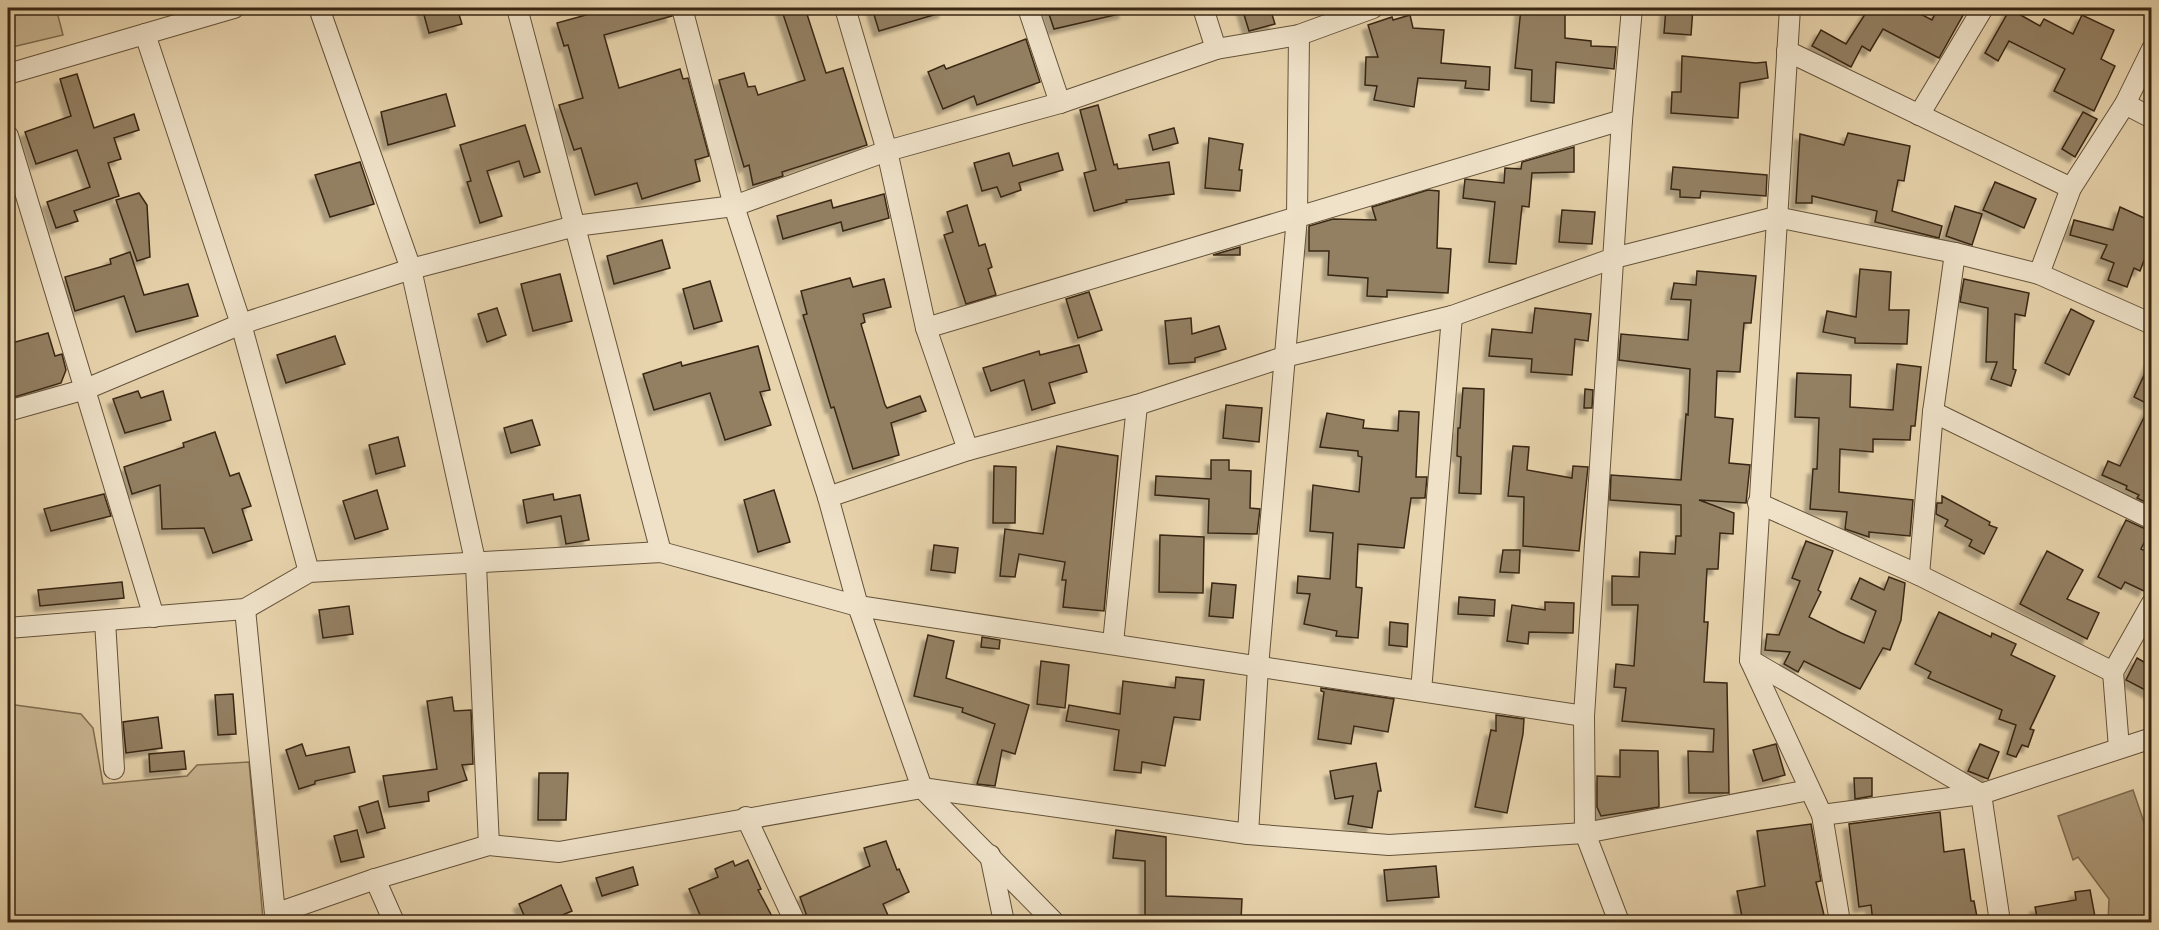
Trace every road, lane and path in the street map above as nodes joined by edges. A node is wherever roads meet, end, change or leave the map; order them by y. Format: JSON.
{"nodes":[{"id":1,"x":234,"y":8,"type":"edge"},
{"id":2,"x":319,"y":8,"type":"edge"},
{"id":3,"x":517,"y":8,"type":"edge"},
{"id":4,"x":682,"y":8,"type":"edge"},
{"id":5,"x":844,"y":8,"type":"edge"},
{"id":6,"x":1028,"y":8,"type":"edge"},
{"id":7,"x":1203,"y":8,"type":"edge"},
{"id":8,"x":1373,"y":8,"type":"edge"},
{"id":9,"x":1632,"y":8,"type":"edge"},
{"id":10,"x":1790,"y":8,"type":"edge"},
{"id":11,"x":1802,"y":8,"type":"edge"},
{"id":12,"x":1983,"y":8,"type":"edge"},
{"id":13,"x":145,"y":34,"type":"junction"},
{"id":14,"x":1299,"y":35,"type":"junction"},
{"id":15,"x":1788,"y":41,"type":"junction"},
{"id":16,"x":1216,"y":49,"type":"junction"},
{"id":17,"x":2151,"y":49,"type":"edge"},
{"id":18,"x":8,"y":74,"type":"edge"},
{"id":19,"x":1060,"y":103,"type":"junction"},
{"id":20,"x":2125,"y":104,"type":"junction"},
{"id":21,"x":1918,"y":116,"type":"junction"},
{"id":22,"x":2151,"y":118,"type":"edge"},
{"id":23,"x":1622,"y":120,"type":"junction"},
{"id":24,"x":8,"y":136,"type":"edge"},
{"id":25,"x":887,"y":151,"type":"junction"},
{"id":26,"x":2071,"y":188,"type":"junction"},
{"id":27,"x":734,"y":206,"type":"junction"},
{"id":28,"x":1298,"y":217,"type":"junction"},
{"id":29,"x":1776,"y":217,"type":"junction"},
{"id":30,"x":575,"y":226,"type":"junction"},
{"id":31,"x":1955,"y":253,"type":"junction"},
{"id":32,"x":1614,"y":258,"type":"junction"},
{"id":33,"x":411,"y":269,"type":"junction"},
{"id":34,"x":2039,"y":274,"type":"junction"},
{"id":35,"x":1452,"y":316,"type":"junction"},
{"id":36,"x":241,"y":324,"type":"junction"},
{"id":37,"x":2151,"y":324,"type":"edge"},
{"id":38,"x":926,"y":328,"type":"junction"},
{"id":39,"x":1284,"y":357,"type":"junction"},
{"id":40,"x":86,"y":388,"type":"junction"},
{"id":41,"x":1137,"y":405,"type":"junction"},
{"id":42,"x":8,"y":411,"type":"edge"},
{"id":43,"x":1933,"y":412,"type":"junction"},
{"id":44,"x":968,"y":450,"type":"junction"},
{"id":45,"x":828,"y":497,"type":"junction"},
{"id":46,"x":1758,"y":503,"type":"junction"},
{"id":47,"x":2151,"y":519,"type":"edge"},
{"id":48,"x":661,"y":552,"type":"junction"},
{"id":49,"x":476,"y":565,"type":"junction"},
{"id":50,"x":309,"y":572,"type":"junction"},
{"id":51,"x":1919,"y":576,"type":"junction"},
{"id":52,"x":2151,"y":603,"type":"edge"},
{"id":53,"x":858,"y":606,"type":"junction"},
{"id":54,"x":244,"y":609,"type":"junction"},
{"id":55,"x":154,"y":617,"type":"junction"},
{"id":56,"x":105,"y":621,"type":"junction"},
{"id":57,"x":8,"y":628,"type":"edge"},
{"id":58,"x":1113,"y":643,"type":"junction"},
{"id":59,"x":1750,"y":660,"type":"junction"},
{"id":60,"x":1258,"y":667,"type":"junction"},
{"id":61,"x":2113,"y":672,"type":"junction"},
{"id":62,"x":1421,"y":691,"type":"junction"},
{"id":63,"x":1584,"y":716,"type":"junction"},
{"id":64,"x":2151,"y":738,"type":"edge"},
{"id":65,"x":2119,"y":748,"type":"junction"},
{"id":66,"x":114,"y":769,"type":"dead end"},
{"id":67,"x":922,"y":788,"type":"junction"},
{"id":68,"x":1809,"y":790,"type":"junction"},
{"id":69,"x":1981,"y":794,"type":"junction"},
{"id":70,"x":1822,"y":815,"type":"junction"},
{"id":71,"x":746,"y":817,"type":"junction"},
{"id":72,"x":1585,"y":832,"type":"junction"},
{"id":73,"x":1248,"y":834,"type":"junction"},
{"id":74,"x":489,"y":844,"type":"junction"},
{"id":75,"x":990,"y":855,"type":"junction"},
{"id":76,"x":375,"y":879,"type":"junction"},
{"id":77,"x":394,"y":922,"type":"edge"},
{"id":78,"x":795,"y":922,"type":"edge"},
{"id":79,"x":1004,"y":922,"type":"edge"},
{"id":80,"x":1054,"y":922,"type":"edge"},
{"id":81,"x":1619,"y":922,"type":"edge"},
{"id":82,"x":1840,"y":922,"type":"edge"},
{"id":83,"x":2000,"y":922,"type":"edge"}],
"edges":[{"from":1,"to":13,"type":"street"},
{"from":2,"to":33,"type":"street"},
{"from":3,"to":30,"type":"street"},
{"from":4,"to":27,"type":"street"},
{"from":5,"to":25,"type":"street"},
{"from":6,"to":19,"type":"street"},
{"from":7,"to":16,"type":"street"},
{"from":8,"to":14,"type":"street"},
{"from":9,"to":23,"type":"street"},
{"from":10,"to":15,"type":"street"},
{"from":11,"to":15,"type":"street"},
{"from":12,"to":21,"type":"street"},
{"from":13,"to":18,"type":"street"},
{"from":13,"to":36,"type":"street"},
{"from":14,"to":16,"type":"street"},
{"from":14,"to":28,"type":"street"},
{"from":15,"to":21,"type":"street"},
{"from":15,"to":29,"type":"street"},
{"from":16,"to":19,"type":"street"},
{"from":17,"to":20,"type":"street"},
{"from":19,"to":25,"type":"street"},
{"from":20,"to":22,"type":"street"},
{"from":20,"to":26,"type":"street"},
{"from":21,"to":26,"type":"street"},
{"from":23,"to":28,"type":"street"},
{"from":23,"to":32,"type":"street"},
{"from":24,"to":40,"type":"street"},
{"from":25,"to":27,"type":"street"},
{"from":25,"to":38,"type":"street"},
{"from":26,"to":34,"type":"street"},
{"from":27,"to":30,"type":"street"},
{"from":27,"to":45,"type":"street"},
{"from":28,"to":38,"type":"street"},
{"from":28,"to":39,"type":"street"},
{"from":29,"to":31,"type":"street"},
{"from":29,"to":32,"type":"street"},
{"from":29,"to":46,"type":"street"},
{"from":30,"to":33,"type":"street"},
{"from":30,"to":48,"type":"street"},
{"from":31,"to":34,"type":"street"},
{"from":31,"to":43,"type":"street"},
{"from":32,"to":35,"type":"street"},
{"from":32,"to":63,"type":"street"},
{"from":33,"to":36,"type":"street"},
{"from":33,"to":49,"type":"street"},
{"from":34,"to":37,"type":"street"},
{"from":35,"to":39,"type":"street"},
{"from":35,"to":62,"type":"street"},
{"from":36,"to":40,"type":"street"},
{"from":36,"to":50,"type":"street"},
{"from":38,"to":44,"type":"street"},
{"from":39,"to":41,"type":"street"},
{"from":39,"to":60,"type":"street"},
{"from":40,"to":42,"type":"street"},
{"from":40,"to":55,"type":"street"},
{"from":41,"to":44,"type":"street"},
{"from":41,"to":58,"type":"street"},
{"from":43,"to":47,"type":"street"},
{"from":43,"to":51,"type":"street"},
{"from":44,"to":45,"type":"street"},
{"from":45,"to":53,"type":"street"},
{"from":46,"to":51,"type":"street"},
{"from":46,"to":59,"type":"street"},
{"from":48,"to":49,"type":"street"},
{"from":48,"to":53,"type":"street"},
{"from":49,"to":50,"type":"street"},
{"from":49,"to":74,"type":"street"},
{"from":50,"to":54,"type":"street"},
{"from":51,"to":61,"type":"street"},
{"from":52,"to":61,"type":"street"},
{"from":53,"to":58,"type":"street"},
{"from":53,"to":67,"type":"street"},
{"from":54,"to":55,"type":"street"},
{"from":54,"to":76,"type":"street"},
{"from":55,"to":56,"type":"street"},
{"from":56,"to":57,"type":"street"},
{"from":56,"to":66,"type":"street"},
{"from":58,"to":60,"type":"street"},
{"from":59,"to":68,"type":"street"},
{"from":59,"to":69,"type":"street"},
{"from":60,"to":62,"type":"street"},
{"from":60,"to":73,"type":"street"},
{"from":61,"to":65,"type":"street"},
{"from":62,"to":63,"type":"street"},
{"from":63,"to":72,"type":"street"},
{"from":64,"to":65,"type":"street"},
{"from":65,"to":69,"type":"street"},
{"from":67,"to":71,"type":"street"},
{"from":67,"to":73,"type":"street"},
{"from":67,"to":75,"type":"street"},
{"from":68,"to":70,"type":"street"},
{"from":68,"to":72,"type":"street"},
{"from":69,"to":70,"type":"street"},
{"from":69,"to":83,"type":"street"},
{"from":70,"to":82,"type":"street"},
{"from":71,"to":74,"type":"street"},
{"from":71,"to":78,"type":"street"},
{"from":72,"to":73,"type":"street"},
{"from":72,"to":81,"type":"street"},
{"from":74,"to":76,"type":"street"},
{"from":75,"to":79,"type":"street"},
{"from":75,"to":80,"type":"street"},
{"from":76,"to":77,"type":"street"}]}
